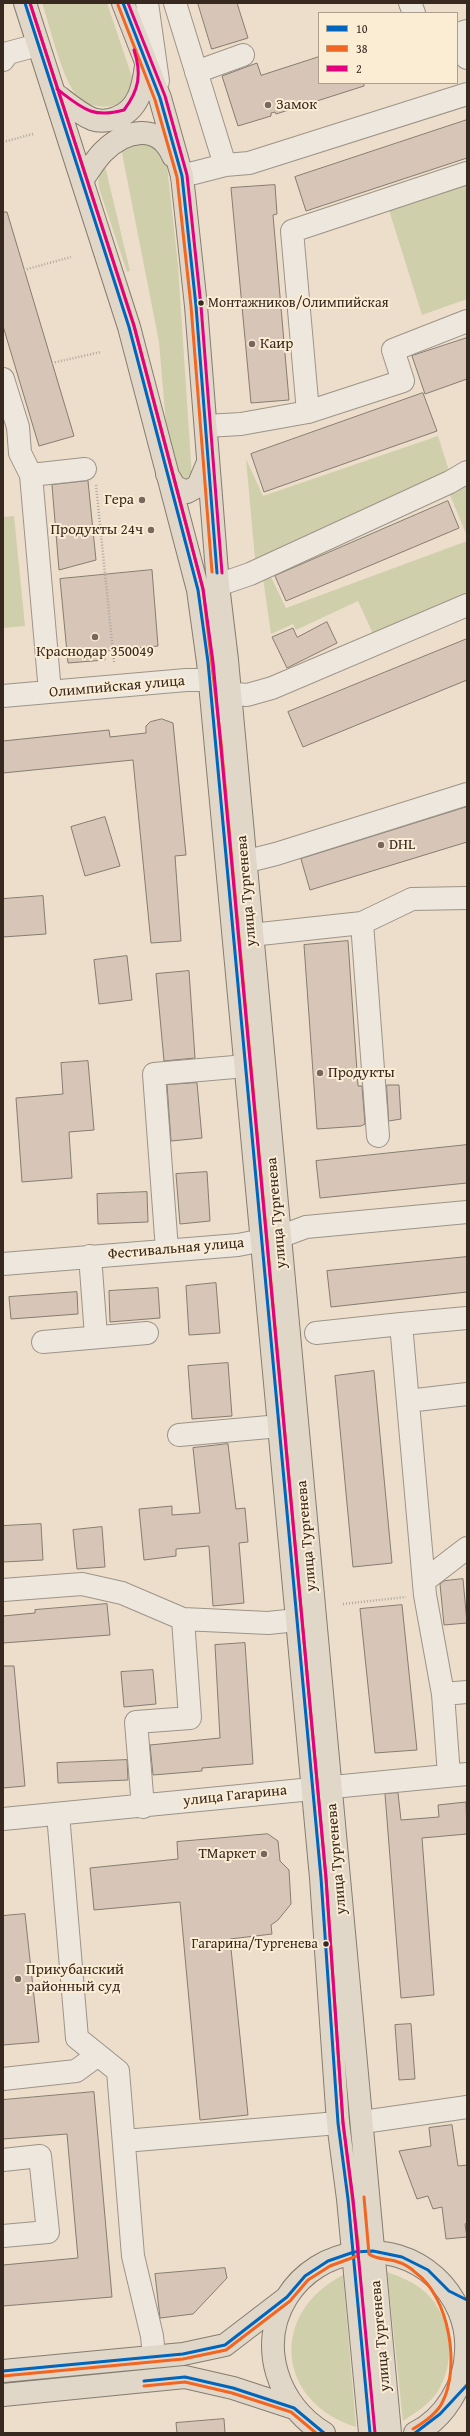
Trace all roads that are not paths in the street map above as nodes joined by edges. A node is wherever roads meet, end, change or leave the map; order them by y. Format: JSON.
{"nodes":[{"id":1,"x":25,"y":3,"type":"edge"},
{"id":2,"x":123,"y":3,"type":"edge"},
{"id":3,"x":147,"y":3,"type":"edge"},
{"id":4,"x":175,"y":3,"type":"edge"},
{"id":5,"x":467,"y":30,"type":"edge"},
{"id":6,"x":38,"y":45,"type":"junction"},
{"id":7,"x":243,"y":55,"type":"dead end"},
{"id":8,"x":467,"y":58,"type":"edge"},
{"id":9,"x":3,"y":60,"type":"edge"},
{"id":10,"x":146,"y":66,"type":"junction"},
{"id":11,"x":196,"y":72,"type":"junction"},
{"id":12,"x":54,"y":93,"type":"junction"},
{"id":13,"x":467,"y":94,"type":"edge"},
{"id":14,"x":160,"y":98,"type":"junction"},
{"id":15,"x":225,"y":165,"type":"junction"},
{"id":16,"x":467,"y":173,"type":"edge"},
{"id":17,"x":182,"y":176,"type":"junction"},
{"id":18,"x":82,"y":180,"type":"junction"},
{"id":19,"x":467,"y":321,"type":"edge"},
{"id":20,"x":3,"y":379,"type":"edge"},
{"id":21,"x":308,"y":412,"type":"junction"},
{"id":22,"x":206,"y":426,"type":"junction"},
{"id":23,"x":12,"y":451,"type":"edge"},
{"id":24,"x":208,"y":461,"type":"junction"},
{"id":25,"x":467,"y":472,"type":"edge"},
{"id":26,"x":167,"y":474,"type":"junction"},
{"id":27,"x":31,"y":475,"type":"junction"},
{"id":28,"x":90,"y":476,"type":"road end"},
{"id":29,"x":218,"y":585,"type":"junction"},
{"id":30,"x":467,"y":605,"type":"edge"},
{"id":31,"x":219,"y":685,"type":"junction"},
{"id":32,"x":50,"y":692,"type":"junction"},
{"id":33,"x":3,"y":696,"type":"edge"},
{"id":34,"x":467,"y":794,"type":"edge"},
{"id":35,"x":244,"y":862,"type":"junction"},
{"id":36,"x":467,"y":898,"type":"edge"},
{"id":37,"x":362,"y":923,"type":"junction"},
{"id":38,"x":251,"y":935,"type":"junction"},
{"id":39,"x":246,"y":1066,"type":"junction"},
{"id":40,"x":378,"y":1136,"type":"dead end"},
{"id":41,"x":467,"y":1212,"type":"edge"},
{"id":42,"x":271,"y":1239,"type":"junction"},
{"id":43,"x":167,"y":1250,"type":"junction"},
{"id":44,"x":90,"y":1256,"type":"junction"},
{"id":45,"x":3,"y":1264,"type":"edge"},
{"id":46,"x":467,"y":1318,"type":"edge"},
{"id":47,"x":401,"y":1324,"type":"junction"},
{"id":48,"x":147,"y":1332,"type":"dead end"},
{"id":49,"x":316,"y":1333,"type":"dead end"},
{"id":50,"x":96,"y":1336,"type":"junction"},
{"id":51,"x":43,"y":1342,"type":"dead end"},
{"id":52,"x":467,"y":1394,"type":"edge"},
{"id":53,"x":408,"y":1401,"type":"junction"},
{"id":54,"x":280,"y":1426,"type":"junction"},
{"id":55,"x":179,"y":1435,"type":"dead end"},
{"id":56,"x":467,"y":1548,"type":"edge"},
{"id":57,"x":425,"y":1588,"type":"junction"},
{"id":58,"x":3,"y":1590,"type":"edge"},
{"id":59,"x":183,"y":1619,"type":"junction"},
{"id":60,"x":297,"y":1620,"type":"junction"},
{"id":61,"x":467,"y":1692,"type":"edge"},
{"id":62,"x":443,"y":1694,"type":"junction"},
{"id":63,"x":458,"y":1774,"type":"edge"},
{"id":64,"x":321,"y":1787,"type":"junction"},
{"id":65,"x":143,"y":1807,"type":"junction"},
{"id":66,"x":58,"y":1814,"type":"junction"},
{"id":67,"x":3,"y":1819,"type":"edge"},
{"id":68,"x":98,"y":2055,"type":"junction"},
{"id":69,"x":3,"y":2079,"type":"edge"},
{"id":70,"x":467,"y":2107,"type":"edge"},
{"id":71,"x":363,"y":2122,"type":"junction"},
{"id":72,"x":338,"y":2123,"type":"junction"},
{"id":73,"x":124,"y":2141,"type":"junction"},
{"id":74,"x":3,"y":2160,"type":"edge"},
{"id":75,"x":3,"y":2236,"type":"edge"},
{"id":76,"x":363,"y":2252,"type":"junction"},
{"id":77,"x":458,"y":2296,"type":"edge"},
{"id":78,"x":287,"y":2297,"type":"junction"},
{"id":79,"x":154,"y":2356,"type":"junction"},
{"id":80,"x":3,"y":2371,"type":"edge"},
{"id":81,"x":459,"y":2392,"type":"edge"},
{"id":82,"x":3,"y":2395,"type":"edge"},
{"id":83,"x":294,"y":2408,"type":"junction"},
{"id":84,"x":324,"y":2433,"type":"edge"},
{"id":85,"x":370,"y":2433,"type":"edge"},
{"id":86,"x":390,"y":2433,"type":"edge"},
{"id":87,"x":414,"y":2433,"type":"edge"}],
"edges":[{"from":1,"to":6,"type":"main road","name":"улица Тургенева"},
{"from":2,"to":10,"type":"main road","name":"улица Тургенева"},
{"from":3,"to":14,"type":"street"},
{"from":4,"to":11,"type":"street"},
{"from":5,"to":8,"type":"street"},
{"from":6,"to":9,"type":"street"},
{"from":6,"to":12,"type":"main road","name":"улица Тургенева"},
{"from":7,"to":11,"type":"street"},
{"from":10,"to":12,"type":"main road"},
{"from":10,"to":14,"type":"main road","name":"улица Тургенева"},
{"from":11,"to":15,"type":"street"},
{"from":12,"to":18,"type":"main road","name":"улица Тургенева"},
{"from":13,"to":15,"type":"street"},
{"from":14,"to":17,"type":"main road","name":"улица Тургенева"},
{"from":15,"to":17,"type":"street"},
{"from":16,"to":21,"type":"street"},
{"from":17,"to":18,"type":"main road"},
{"from":17,"to":22,"type":"main road","name":"улица Тургенева"},
{"from":18,"to":26,"type":"main road","name":"улица Тургенева"},
{"from":19,"to":21,"type":"street"},
{"from":20,"to":23,"type":"street"},
{"from":21,"to":22,"type":"street"},
{"from":22,"to":24,"type":"main road","name":"улица Тургенева"},
{"from":23,"to":27,"type":"street"},
{"from":24,"to":26,"type":"main road"},
{"from":24,"to":29,"type":"main road","name":"улица Тургенева"},
{"from":25,"to":29,"type":"street"},
{"from":26,"to":31,"type":"main road","name":"улица Тургенева"},
{"from":27,"to":28,"type":"street"},
{"from":27,"to":32,"type":"street"},
{"from":29,"to":31,"type":"main road","name":"улица Тургенева"},
{"from":30,"to":31,"type":"street","name":"Олимпийская улица"},
{"from":31,"to":32,"type":"street","name":"Олимпийская улица"},
{"from":31,"to":35,"type":"main road","name":"улица Тургенева"},
{"from":31,"to":39,"type":"main road","name":"улица Тургенева"},
{"from":32,"to":33,"type":"street","name":"Олимпийская улица"},
{"from":34,"to":35,"type":"street"},
{"from":35,"to":38,"type":"main road","name":"улица Тургенева"},
{"from":36,"to":37,"type":"street"},
{"from":37,"to":38,"type":"street"},
{"from":37,"to":40,"type":"street"},
{"from":38,"to":42,"type":"main road","name":"улица Тургенева"},
{"from":39,"to":42,"type":"main road","name":"улица Тургенева"},
{"from":39,"to":43,"type":"street"},
{"from":41,"to":42,"type":"street","name":"Фестивальная улица"},
{"from":42,"to":43,"type":"street","name":"Фестивальная улица"},
{"from":42,"to":54,"type":"main road","name":"улица Тургенева"},
{"from":42,"to":64,"type":"main road","name":"улица Тургенева"},
{"from":43,"to":44,"type":"street","name":"Фестивальная улица"},
{"from":44,"to":45,"type":"street","name":"Фестивальная улица"},
{"from":44,"to":50,"type":"street"},
{"from":46,"to":47,"type":"street"},
{"from":47,"to":49,"type":"street"},
{"from":47,"to":53,"type":"street"},
{"from":48,"to":50,"type":"street"},
{"from":50,"to":51,"type":"street"},
{"from":52,"to":53,"type":"street"},
{"from":53,"to":57,"type":"street"},
{"from":54,"to":55,"type":"street"},
{"from":54,"to":60,"type":"main road","name":"улица Тургенева"},
{"from":56,"to":57,"type":"street"},
{"from":57,"to":62,"type":"street"},
{"from":58,"to":59,"type":"street"},
{"from":59,"to":60,"type":"street"},
{"from":59,"to":65,"type":"street"},
{"from":60,"to":64,"type":"main road","name":"улица Тургенева"},
{"from":61,"to":62,"type":"street"},
{"from":62,"to":63,"type":"street"},
{"from":63,"to":64,"type":"street","name":"улица Гагарина"},
{"from":64,"to":65,"type":"street","name":"улица Гагарина"},
{"from":64,"to":71,"type":"main road","name":"улица Тургенева"},
{"from":64,"to":72,"type":"main road","name":"улица Тургенева"},
{"from":65,"to":66,"type":"street","name":"улица Гагарина"},
{"from":66,"to":67,"type":"street","name":"улица Гагарина"},
{"from":66,"to":68,"type":"street"},
{"from":68,"to":69,"type":"street"},
{"from":68,"to":73,"type":"street"},
{"from":70,"to":71,"type":"street"},
{"from":71,"to":76,"type":"main road","name":"улица Тургенева"},
{"from":72,"to":73,"type":"street"},
{"from":72,"to":76,"type":"main road","name":"улица Тургенева"},
{"from":73,"to":79,"type":"street"},
{"from":74,"to":75,"type":"street"},
{"from":76,"to":77,"type":"main road"},
{"from":76,"to":78,"type":"main road"},
{"from":76,"to":85,"type":"main road","name":"улица Тургенева"},
{"from":76,"to":86,"type":"main road","name":"улица Тургенева"},
{"from":77,"to":81,"type":"main road"},
{"from":78,"to":79,"type":"main road"},
{"from":78,"to":83,"type":"main road"},
{"from":79,"to":80,"type":"main road"},
{"from":81,"to":87,"type":"main road"},
{"from":82,"to":83,"type":"main road"},
{"from":83,"to":84,"type":"main road"}]}
